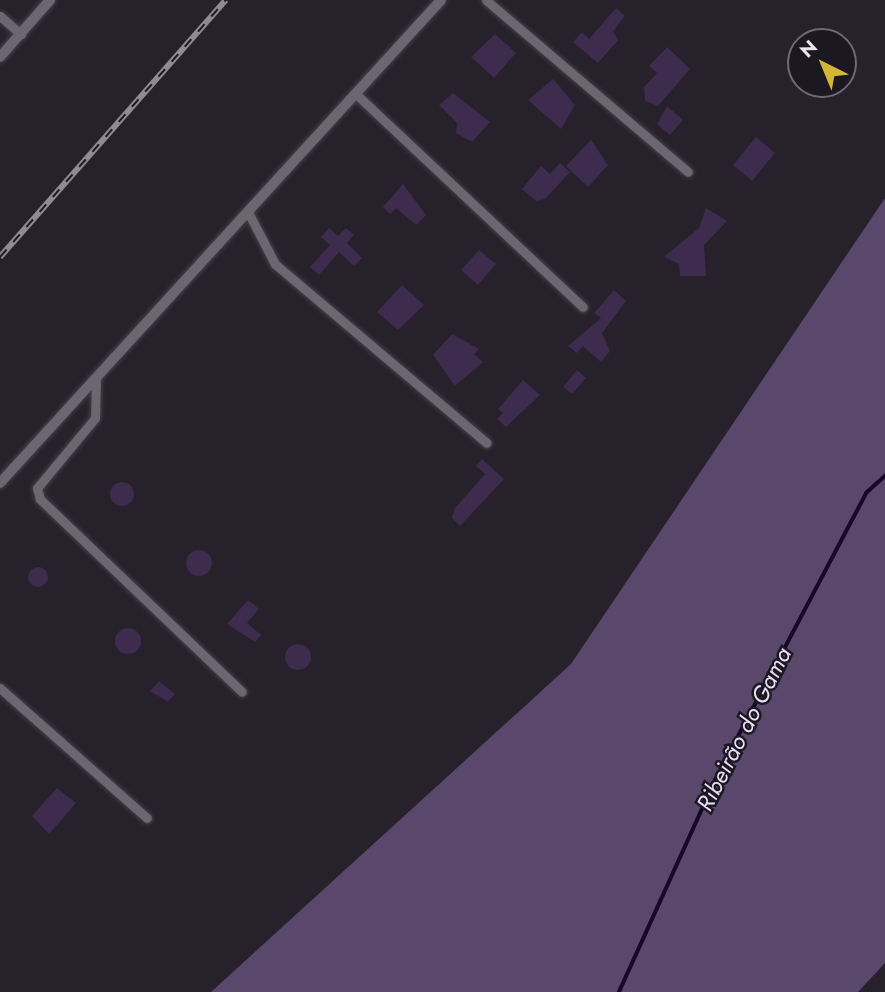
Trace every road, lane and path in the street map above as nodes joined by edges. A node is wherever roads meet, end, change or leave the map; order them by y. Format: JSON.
{"nodes":[{"id":1,"x":50,"y":0,"type":"edge"},
{"id":2,"x":441,"y":0,"type":"edge"},
{"id":3,"x":489,"y":1,"type":"edge"},
{"id":4,"x":0,"y":16,"type":"edge"},
{"id":5,"x":21,"y":34,"type":"junction"},
{"id":6,"x":0,"y":57,"type":"edge"},
{"id":7,"x":356,"y":94,"type":"junction"},
{"id":8,"x":688,"y":172,"type":"dead end"},
{"id":9,"x":249,"y":214,"type":"junction"},
{"id":10,"x":583,"y":307,"type":"dead end"},
{"id":11,"x":96,"y":377,"type":"junction"},
{"id":12,"x":487,"y":443,"type":"dead end"},
{"id":13,"x":0,"y":483,"type":"edge"},
{"id":14,"x":0,"y":688,"type":"edge"},
{"id":15,"x":243,"y":692,"type":"dead end"},
{"id":16,"x":147,"y":818,"type":"dead end"}],
"edges":[{"from":1,"to":5,"type":"street"},
{"from":2,"to":7,"type":"street"},
{"from":3,"to":8,"type":"street"},
{"from":4,"to":5,"type":"street"},
{"from":5,"to":6,"type":"street"},
{"from":7,"to":9,"type":"street"},
{"from":7,"to":10,"type":"street"},
{"from":9,"to":11,"type":"street"},
{"from":9,"to":12,"type":"street"},
{"from":11,"to":13,"type":"street"},
{"from":11,"to":15,"type":"street"},
{"from":14,"to":16,"type":"street"}]}
